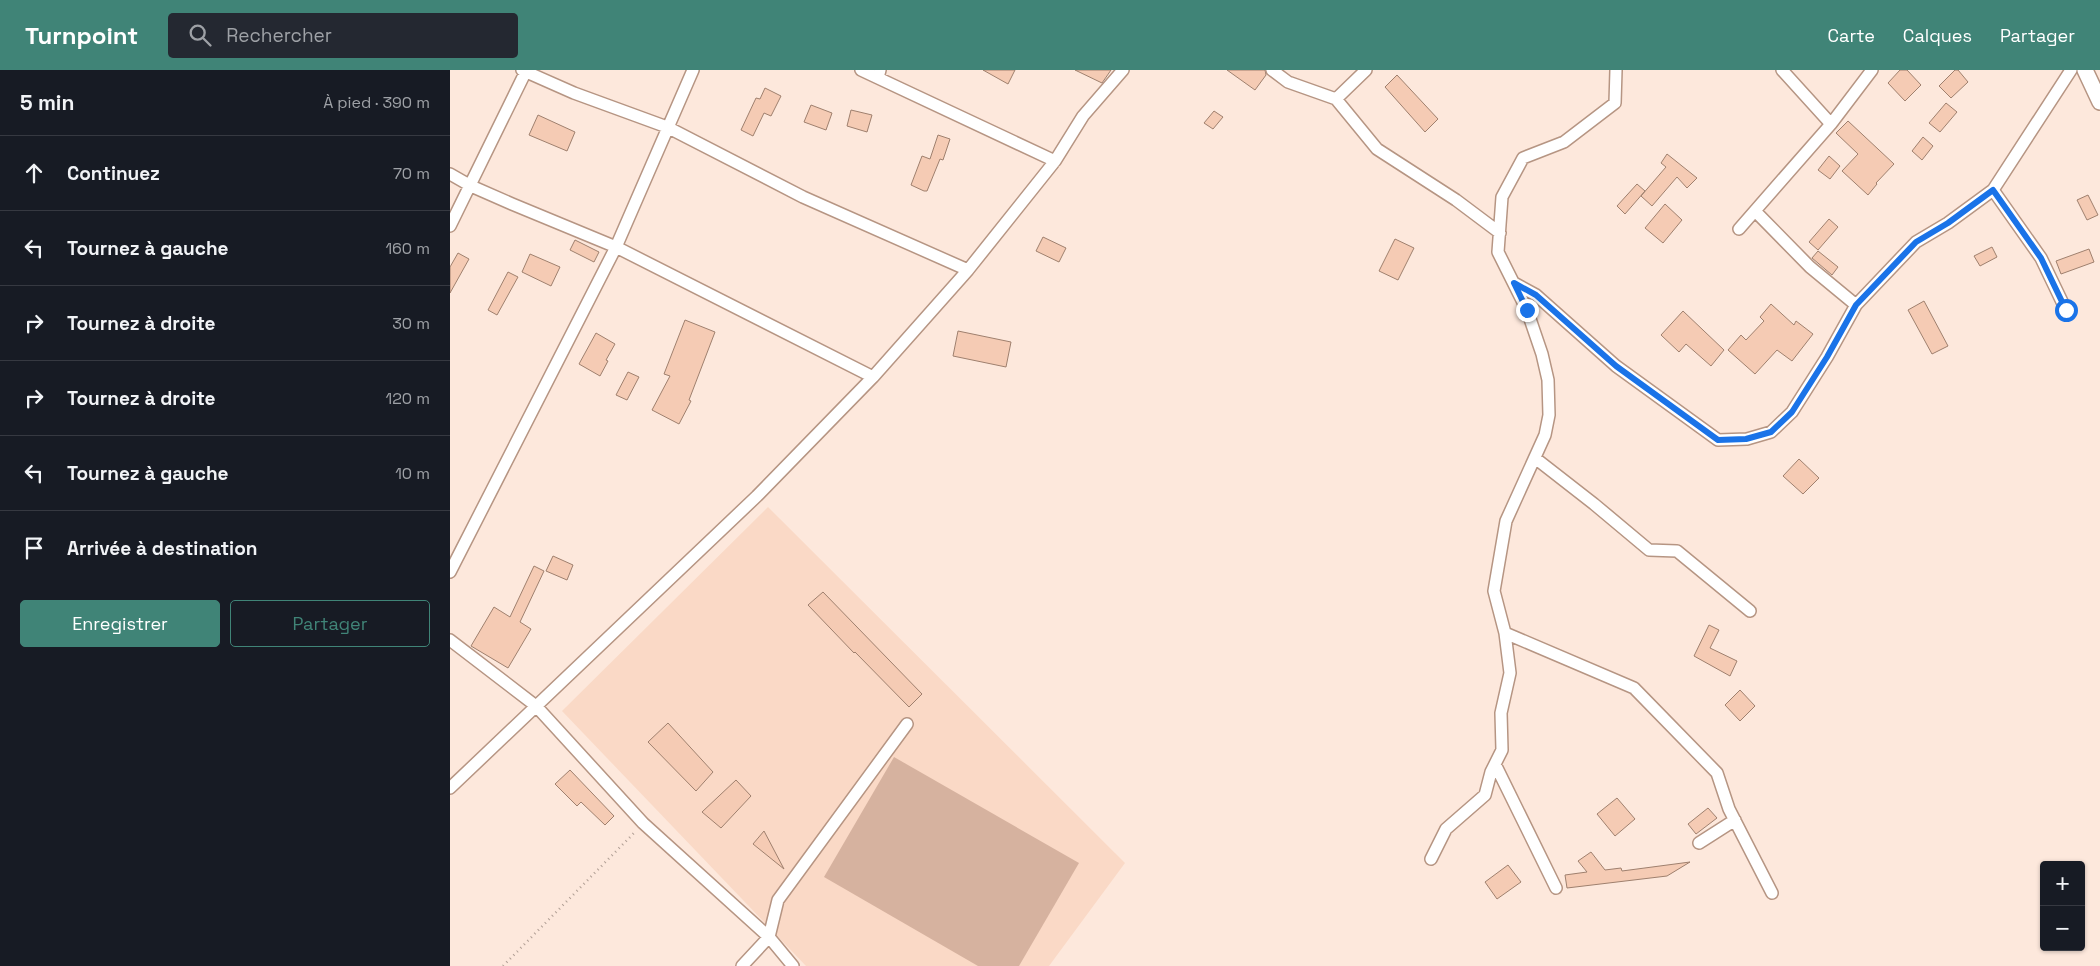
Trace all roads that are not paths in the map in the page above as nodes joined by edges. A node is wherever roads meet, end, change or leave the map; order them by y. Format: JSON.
{"nodes":[{"id":1,"x":693,"y":70,"type":"edge"},
{"id":2,"x":861,"y":70,"type":"edge"},
{"id":3,"x":1122,"y":70,"type":"edge"},
{"id":4,"x":1272,"y":70,"type":"edge"},
{"id":5,"x":1366,"y":70,"type":"edge"},
{"id":6,"x":1616,"y":70,"type":"edge"},
{"id":7,"x":1782,"y":70,"type":"edge"},
{"id":8,"x":1872,"y":70,"type":"edge"},
{"id":9,"x":2071,"y":70,"type":"edge"},
{"id":10,"x":2085,"y":70,"type":"edge"},
{"id":11,"x":524,"y":71,"type":"edge"},
{"id":12,"x":879,"y":74,"type":"edge"},
{"id":13,"x":1336,"y":99,"type":"junction"},
{"id":14,"x":2100,"y":102,"type":"edge"},
{"id":15,"x":1831,"y":124,"type":"junction"},
{"id":16,"x":667,"y":127,"type":"junction"},
{"id":17,"x":1055,"y":161,"type":"junction"},
{"id":18,"x":450,"y":174,"type":"edge"},
{"id":19,"x":471,"y":186,"type":"junction"},
{"id":20,"x":1993,"y":190,"type":"junction"},
{"id":21,"x":1755,"y":211,"type":"junction"},
{"id":22,"x":450,"y":226,"type":"edge"},
{"id":23,"x":1739,"y":229,"type":"dead end"},
{"id":24,"x":1500,"y":233,"type":"junction"},
{"id":25,"x":616,"y":247,"type":"junction"},
{"id":26,"x":968,"y":270,"type":"junction"},
{"id":27,"x":1514,"y":283,"type":"junction"},
{"id":28,"x":1856,"y":305,"type":"junction"},
{"id":29,"x":2066,"y":310,"type":"dead end"},
{"id":30,"x":873,"y":377,"type":"junction"},
{"id":31,"x":1535,"y":458,"type":"junction"},
{"id":32,"x":450,"y":572,"type":"edge"},
{"id":33,"x":1750,"y":611,"type":"dead end"},
{"id":34,"x":1505,"y":633,"type":"junction"},
{"id":35,"x":450,"y":640,"type":"edge"},
{"id":36,"x":536,"y":706,"type":"junction"},
{"id":37,"x":907,"y":724,"type":"dead end"},
{"id":38,"x":1495,"y":764,"type":"junction"},
{"id":39,"x":450,"y":788,"type":"edge"},
{"id":40,"x":1735,"y":820,"type":"junction"},
{"id":41,"x":1699,"y":842,"type":"dead end"},
{"id":42,"x":1431,"y":859,"type":"dead end"},
{"id":43,"x":1556,"y":888,"type":"dead end"},
{"id":44,"x":1772,"y":893,"type":"dead end"},
{"id":45,"x":769,"y":937,"type":"junction"},
{"id":46,"x":742,"y":966,"type":"edge"},
{"id":47,"x":793,"y":966,"type":"edge"}],
"edges":[{"from":1,"to":16,"type":"street"},
{"from":2,"to":12,"type":"street"},
{"from":3,"to":17,"type":"street"},
{"from":4,"to":13,"type":"street"},
{"from":5,"to":13,"type":"street"},
{"from":6,"to":24,"type":"street"},
{"from":7,"to":15,"type":"street"},
{"from":8,"to":15,"type":"street"},
{"from":9,"to":20,"type":"street"},
{"from":10,"to":14,"type":"street"},
{"from":11,"to":16,"type":"street"},
{"from":11,"to":19,"type":"street"},
{"from":12,"to":17,"type":"street"},
{"from":13,"to":24,"type":"street"},
{"from":15,"to":21,"type":"street"},
{"from":16,"to":25,"type":"street"},
{"from":16,"to":26,"type":"street"},
{"from":17,"to":26,"type":"street"},
{"from":18,"to":19,"type":"street"},
{"from":19,"to":22,"type":"street"},
{"from":19,"to":25,"type":"street"},
{"from":20,"to":28,"type":"street"},
{"from":20,"to":29,"type":"street"},
{"from":21,"to":23,"type":"street"},
{"from":21,"to":28,"type":"street"},
{"from":24,"to":27,"type":"street"},
{"from":25,"to":30,"type":"street"},
{"from":25,"to":32,"type":"street"},
{"from":26,"to":30,"type":"street"},
{"from":27,"to":28,"type":"street"},
{"from":27,"to":31,"type":"street"},
{"from":30,"to":36,"type":"street"},
{"from":31,"to":33,"type":"street"},
{"from":31,"to":34,"type":"street"},
{"from":34,"to":38,"type":"street"},
{"from":34,"to":40,"type":"street"},
{"from":35,"to":36,"type":"street"},
{"from":36,"to":39,"type":"street"},
{"from":36,"to":45,"type":"street"},
{"from":37,"to":45,"type":"street"},
{"from":38,"to":42,"type":"street"},
{"from":38,"to":43,"type":"street"},
{"from":40,"to":41,"type":"street"},
{"from":40,"to":44,"type":"street"},
{"from":45,"to":46,"type":"street"},
{"from":45,"to":47,"type":"street"}]}
